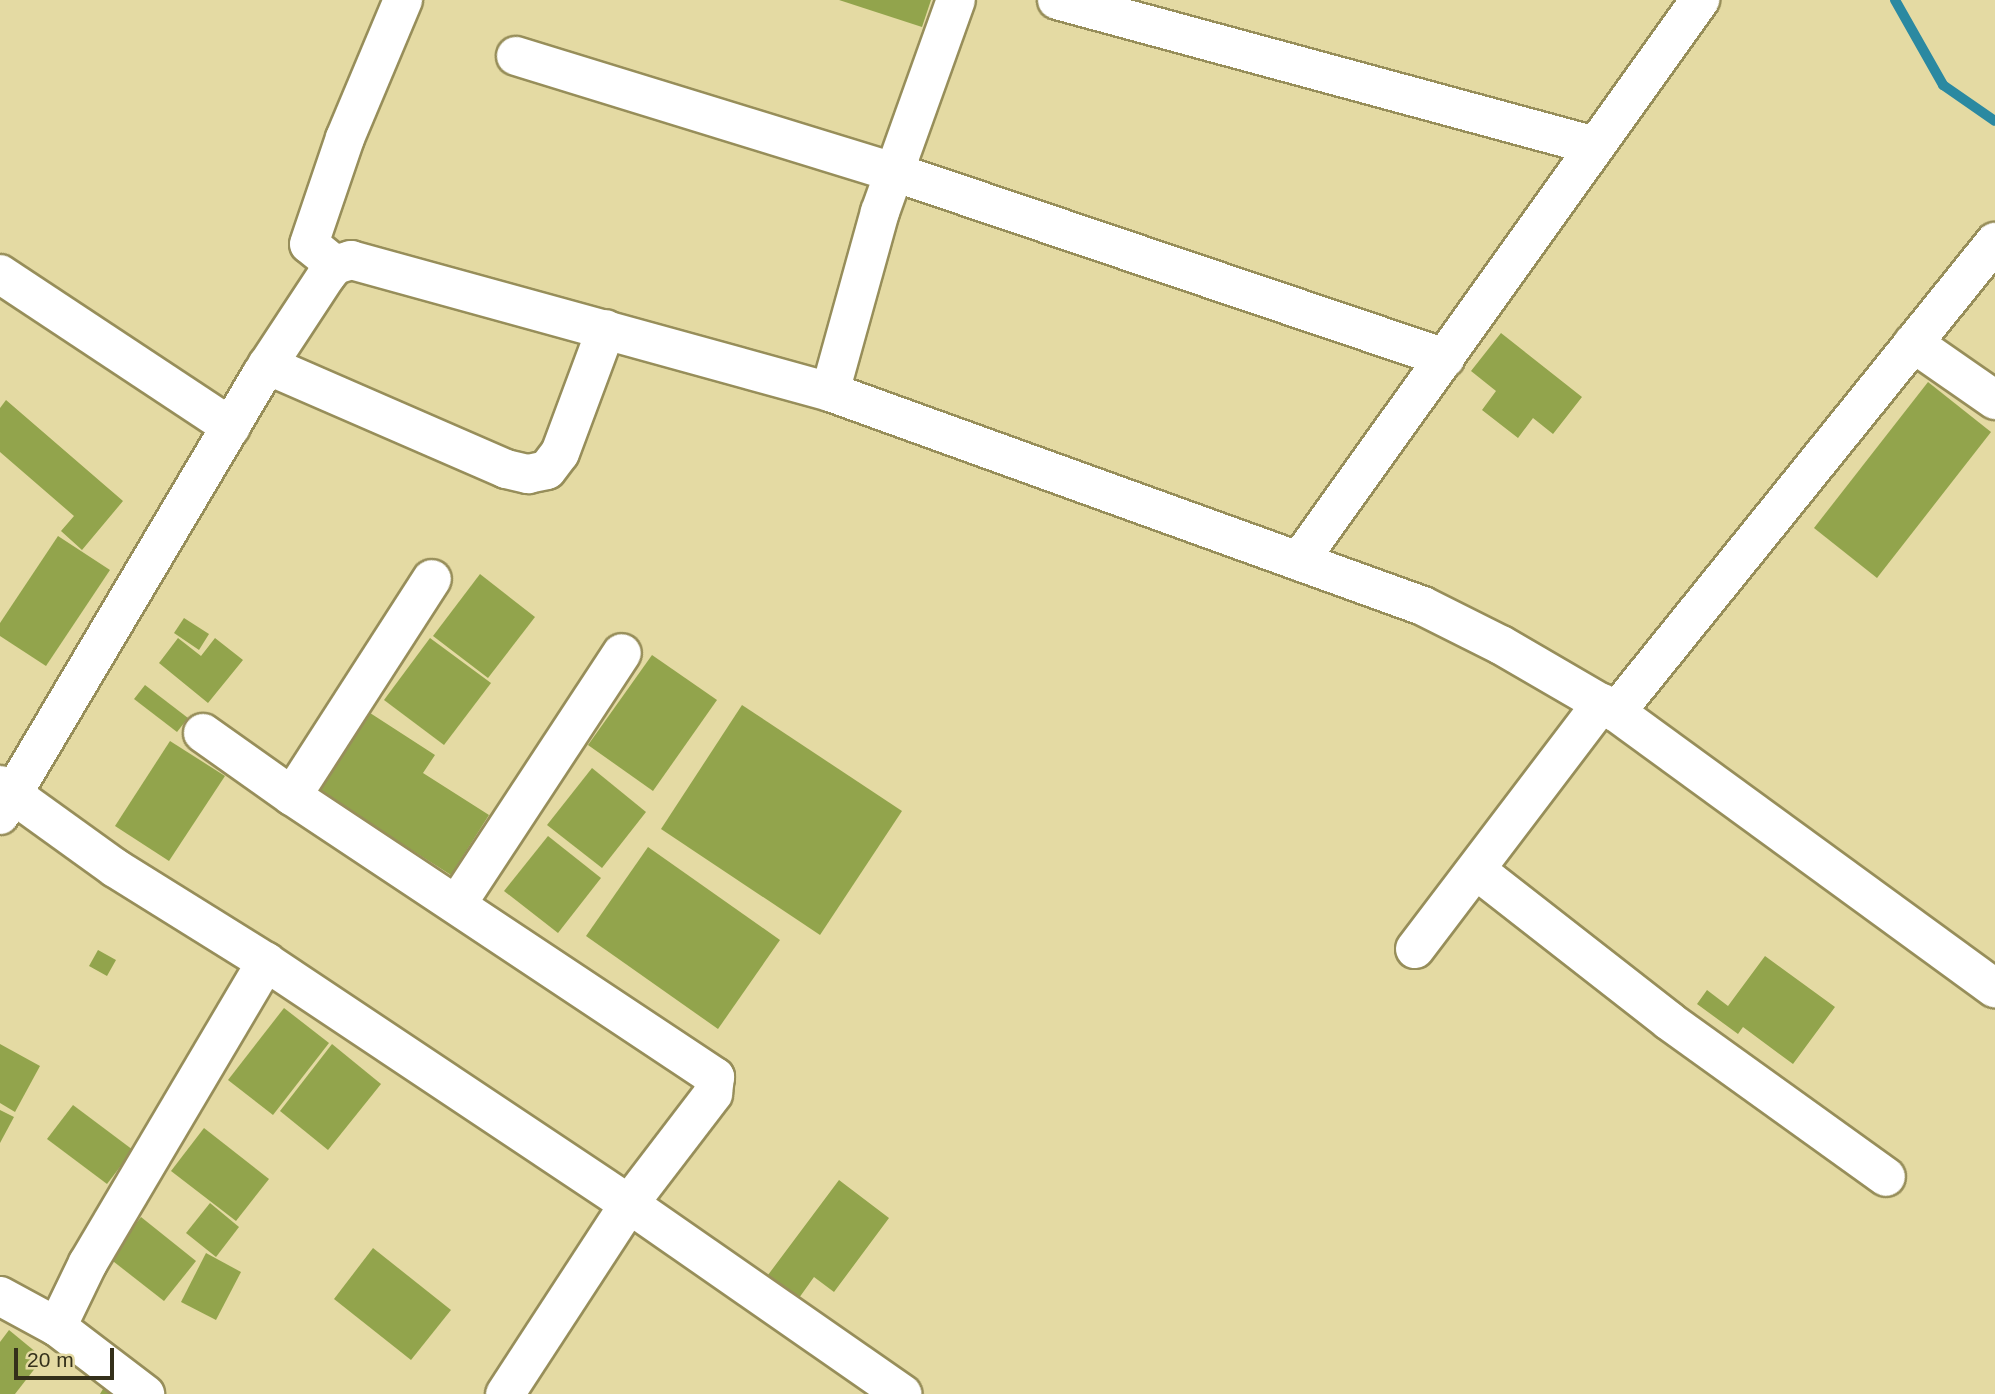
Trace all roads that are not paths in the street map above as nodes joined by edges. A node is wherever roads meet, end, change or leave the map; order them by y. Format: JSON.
{"nodes":[{"id":1,"x":402,"y":0,"type":"edge"},
{"id":2,"x":956,"y":0,"type":"edge"},
{"id":3,"x":1057,"y":0,"type":"edge"},
{"id":4,"x":1700,"y":0,"type":"edge"},
{"id":5,"x":516,"y":56,"type":"dead end"},
{"id":6,"x":1595,"y":146,"type":"junction"},
{"id":7,"x":894,"y":172,"type":"junction"},
{"id":8,"x":1995,"y":242,"type":"edge"},
{"id":9,"x":335,"y":265,"type":"junction"},
{"id":10,"x":0,"y":274,"type":"edge"},
{"id":11,"x":606,"y":329,"type":"junction"},
{"id":12,"x":1913,"y":343,"type":"junction"},
{"id":13,"x":1445,"y":358,"type":"junction"},
{"id":14,"x":267,"y":365,"type":"junction"},
{"id":15,"x":830,"y":392,"type":"junction"},
{"id":16,"x":1995,"y":401,"type":"edge"},
{"id":17,"x":230,"y":427,"type":"junction"},
{"id":18,"x":1299,"y":561,"type":"junction"},
{"id":19,"x":432,"y":579,"type":"dead end"},
{"id":20,"x":622,"y":653,"type":"dead end"},
{"id":21,"x":1609,"y":707,"type":"junction"},
{"id":22,"x":203,"y":733,"type":"dead end"},
{"id":23,"x":292,"y":796,"type":"junction"},
{"id":24,"x":4,"y":798,"type":"edge"},
{"id":25,"x":1475,"y":870,"type":"junction"},
{"id":26,"x":457,"y":904,"type":"junction"},
{"id":27,"x":1415,"y":949,"type":"dead end"},
{"id":28,"x":266,"y":962,"type":"junction"},
{"id":29,"x":1995,"y":988,"type":"edge"},
{"id":30,"x":1886,"y":1177,"type":"dead end"},
{"id":31,"x":629,"y":1204,"type":"junction"},
{"id":32,"x":0,"y":1296,"type":"edge"},
{"id":33,"x":57,"y":1327,"type":"junction"},
{"id":34,"x":145,"y":1394,"type":"edge"},
{"id":35,"x":505,"y":1394,"type":"edge"},
{"id":36,"x":902,"y":1394,"type":"edge"}],
"edges":[{"from":1,"to":9,"type":"street"},
{"from":2,"to":7,"type":"street"},
{"from":3,"to":6,"type":"street"},
{"from":4,"to":6,"type":"street"},
{"from":5,"to":7,"type":"street"},
{"from":6,"to":13,"type":"street"},
{"from":7,"to":13,"type":"street"},
{"from":7,"to":15,"type":"street"},
{"from":8,"to":12,"type":"street"},
{"from":9,"to":11,"type":"street"},
{"from":9,"to":14,"type":"street"},
{"from":10,"to":17,"type":"street"},
{"from":11,"to":14,"type":"street"},
{"from":11,"to":15,"type":"street"},
{"from":12,"to":16,"type":"street"},
{"from":12,"to":21,"type":"street"},
{"from":13,"to":18,"type":"street"},
{"from":14,"to":17,"type":"street"},
{"from":15,"to":18,"type":"street"},
{"from":17,"to":24,"type":"street"},
{"from":18,"to":21,"type":"street"},
{"from":19,"to":23,"type":"street"},
{"from":20,"to":26,"type":"street"},
{"from":21,"to":25,"type":"street"},
{"from":21,"to":29,"type":"street"},
{"from":22,"to":23,"type":"street"},
{"from":23,"to":26,"type":"street"},
{"from":24,"to":28,"type":"street"},
{"from":25,"to":27,"type":"street"},
{"from":25,"to":30,"type":"street"},
{"from":26,"to":31,"type":"street"},
{"from":28,"to":31,"type":"street"},
{"from":28,"to":33,"type":"street"},
{"from":31,"to":35,"type":"street"},
{"from":31,"to":36,"type":"street"},
{"from":32,"to":33,"type":"street"},
{"from":33,"to":34,"type":"street"}]}
